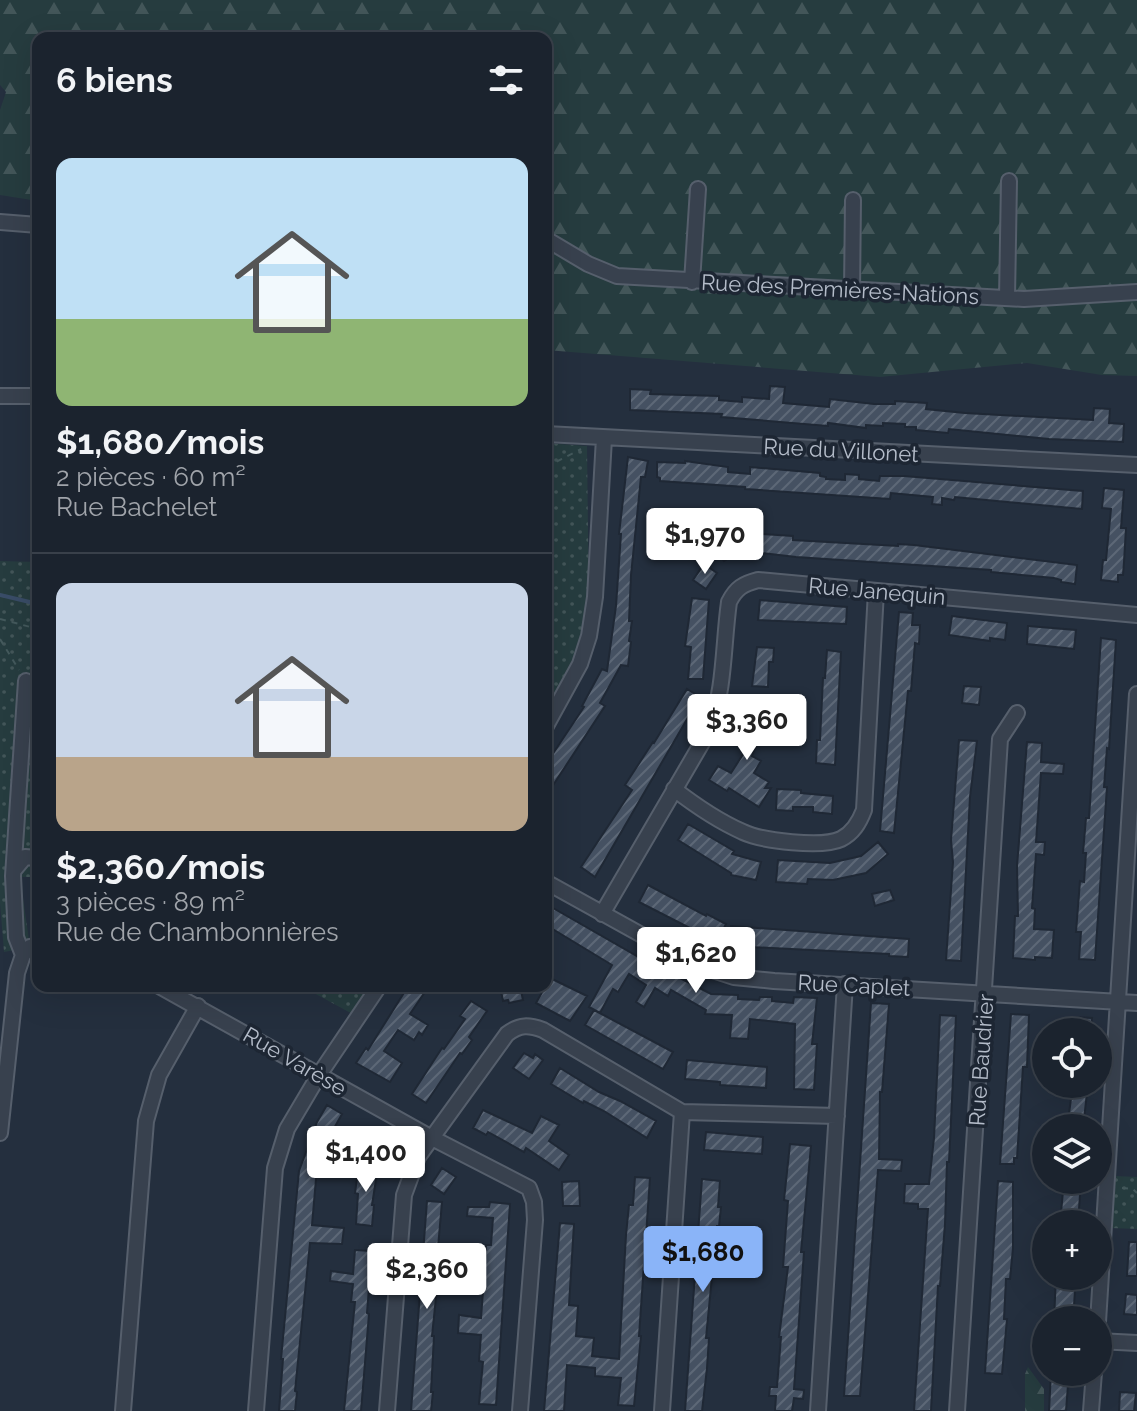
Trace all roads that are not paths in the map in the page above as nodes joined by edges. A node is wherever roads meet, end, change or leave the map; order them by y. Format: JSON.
{"nodes":[{"id":1,"x":1009,"y":181,"type":"dead end"},
{"id":2,"x":698,"y":189,"type":"dead end"},
{"id":3,"x":853,"y":200,"type":"dead end"},
{"id":4,"x":0,"y":222,"type":"edge"},
{"id":5,"x":32,"y":225,"type":"edge"},
{"id":6,"x":552,"y":243,"type":"edge"},
{"id":7,"x":692,"y":282,"type":"junction"},
{"id":8,"x":852,"y":291,"type":"junction"},
{"id":9,"x":1137,"y":292,"type":"edge"},
{"id":10,"x":1007,"y":298,"type":"junction"},
{"id":11,"x":0,"y":396,"type":"edge"},
{"id":12,"x":32,"y":396,"type":"edge"},
{"id":13,"x":552,"y":434,"type":"edge"},
{"id":14,"x":604,"y":438,"type":"junction"},
{"id":15,"x":1137,"y":465,"type":"edge"},
{"id":16,"x":876,"y":591,"type":"junction"},
{"id":17,"x":1137,"y":615,"type":"edge"},
{"id":18,"x":29,"y":690,"type":"edge"},
{"id":19,"x":1137,"y":694,"type":"edge"},
{"id":20,"x":1017,"y":713,"type":"dead end"},
{"id":21,"x":552,"y":715,"type":"edge"},
{"id":22,"x":674,"y":789,"type":"junction"},
{"id":23,"x":32,"y":858,"type":"edge"},
{"id":24,"x":14,"y":871,"type":"junction"},
{"id":25,"x":552,"y":885,"type":"edge"},
{"id":26,"x":602,"y":914,"type":"junction"},
{"id":27,"x":30,"y":949,"type":"edge"},
{"id":28,"x":845,"y":984,"type":"junction"},
{"id":29,"x":171,"y":992,"type":"edge"},
{"id":30,"x":375,"y":992,"type":"edge"},
{"id":31,"x":986,"y":992,"type":"junction"},
{"id":32,"x":1116,"y":1001,"type":"junction"},
{"id":33,"x":1137,"y":1003,"type":"edge"},
{"id":34,"x":198,"y":1006,"type":"junction"},
{"id":35,"x":319,"y":1075,"type":"junction"},
{"id":36,"x":682,"y":1112,"type":"junction"},
{"id":37,"x":837,"y":1116,"type":"junction"},
{"id":38,"x":0,"y":1133,"type":"edge"},
{"id":39,"x":432,"y":1138,"type":"junction"},
{"id":40,"x":1099,"y":1306,"type":"edge"},
{"id":41,"x":1112,"y":1342,"type":"edge"},
{"id":42,"x":1137,"y":1343,"type":"edge"},
{"id":43,"x":1093,"y":1386,"type":"edge"},
{"id":44,"x":123,"y":1411,"type":"edge"},
{"id":45,"x":256,"y":1411,"type":"edge"},
{"id":46,"x":387,"y":1411,"type":"edge"},
{"id":47,"x":520,"y":1411,"type":"edge"},
{"id":48,"x":662,"y":1411,"type":"edge"},
{"id":49,"x":818,"y":1411,"type":"edge"},
{"id":50,"x":957,"y":1411,"type":"edge"},
{"id":51,"x":1091,"y":1411,"type":"edge"}],
"edges":[{"from":1,"to":10,"type":"street"},
{"from":2,"to":7,"type":"street"},
{"from":3,"to":8,"type":"street"},
{"from":4,"to":5,"type":"street"},
{"from":6,"to":7,"type":"street","name":"Rue des Premières-Nations"},
{"from":7,"to":8,"type":"street","name":"Rue des Premières-Nations"},
{"from":8,"to":10,"type":"street","name":"Rue des Premières-Nations"},
{"from":9,"to":10,"type":"street","name":"Rue des Premières-Nations"},
{"from":11,"to":12,"type":"street"},
{"from":13,"to":14,"type":"street","name":"Rue du Villonet"},
{"from":14,"to":15,"type":"street","name":"Rue du Villonet"},
{"from":14,"to":21,"type":"street"},
{"from":16,"to":17,"type":"street","name":"Rue Janequin"},
{"from":16,"to":22,"type":"street","name":"Rue Janequin"},
{"from":16,"to":22,"type":"street"},
{"from":18,"to":24,"type":"street"},
{"from":19,"to":32,"type":"street"},
{"from":20,"to":31,"type":"street","name":"Rue Baudrier"},
{"from":22,"to":26,"type":"street","name":"Rue Janequin"},
{"from":23,"to":24,"type":"street"},
{"from":24,"to":27,"type":"street"},
{"from":25,"to":26,"type":"street","name":"Rue Caplet"},
{"from":26,"to":28,"type":"street","name":"Rue Caplet"},
{"from":27,"to":38,"type":"street"},
{"from":28,"to":31,"type":"street","name":"Rue Caplet"},
{"from":28,"to":37,"type":"street"},
{"from":29,"to":34,"type":"street","name":"Rue Varèse"},
{"from":30,"to":35,"type":"street"},
{"from":31,"to":32,"type":"street","name":"Rue Caplet"},
{"from":31,"to":50,"type":"street","name":"Rue Baudrier"},
{"from":32,"to":33,"type":"street","name":"Rue Caplet"},
{"from":32,"to":40,"type":"street"},
{"from":34,"to":35,"type":"street","name":"Rue Varèse"},
{"from":34,"to":44,"type":"street"},
{"from":35,"to":39,"type":"street","name":"Rue Varèse"},
{"from":35,"to":45,"type":"street"},
{"from":36,"to":37,"type":"street"},
{"from":36,"to":39,"type":"street"},
{"from":36,"to":48,"type":"street"},
{"from":37,"to":49,"type":"street"},
{"from":39,"to":46,"type":"street"},
{"from":39,"to":47,"type":"street","name":"Rue Varèse"},
{"from":41,"to":42,"type":"street"},
{"from":43,"to":51,"type":"street"}]}
